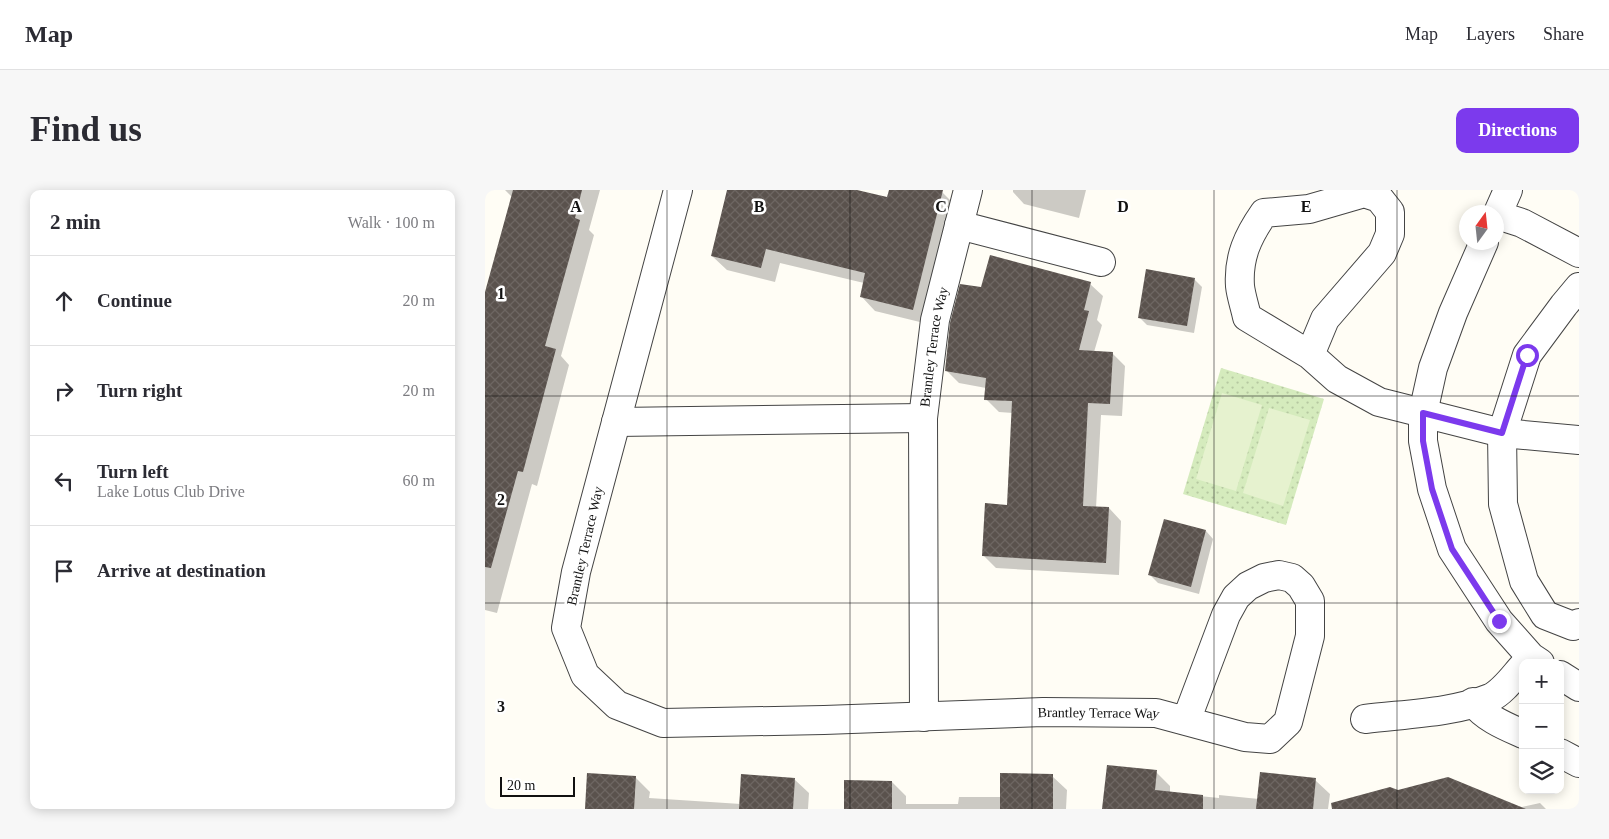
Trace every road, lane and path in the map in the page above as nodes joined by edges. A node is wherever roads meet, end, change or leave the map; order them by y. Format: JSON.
{"nodes":[{"id":1,"x":678,"y":190,"type":"edge"},
{"id":2,"x":968,"y":190,"type":"edge"},
{"id":3,"x":1508,"y":190,"type":"edge"},
{"id":4,"x":1501,"y":205,"type":"edge"},
{"id":5,"x":1504,"y":217,"type":"edge"},
{"id":6,"x":959,"y":225,"type":"junction"},
{"id":7,"x":1480,"y":250,"type":"edge"},
{"id":8,"x":1579,"y":254,"type":"edge"},
{"id":9,"x":1101,"y":262,"type":"dead end"},
{"id":10,"x":1579,"y":287,"type":"edge"},
{"id":11,"x":1310,"y":354,"type":"junction"},
{"id":12,"x":1423,"y":413,"type":"junction"},
{"id":13,"x":923,"y":418,"type":"junction"},
{"id":14,"x":616,"y":422,"type":"junction"},
{"id":15,"x":1502,"y":433,"type":"junction"},
{"id":16,"x":1579,"y":440,"type":"edge"},
{"id":17,"x":1579,"y":623,"type":"edge"},
{"id":18,"x":1528,"y":659,"type":"edge"},
{"id":19,"x":1519,"y":672,"type":"edge"},
{"id":20,"x":1564,"y":678,"type":"edge"},
{"id":21,"x":1579,"y":687,"type":"edge"},
{"id":22,"x":1473,"y":702,"type":"junction"},
{"id":23,"x":924,"y":717,"type":"junction"},
{"id":24,"x":1365,"y":719,"type":"dead end"},
{"id":25,"x":1186,"y":721,"type":"junction"},
{"id":26,"x":1519,"y":732,"type":"edge"},
{"id":27,"x":1564,"y":755,"type":"edge"},
{"id":28,"x":1579,"y":763,"type":"edge"}],
"edges":[{"from":1,"to":14,"type":"street","name":"Brantley Terrace Way"},
{"from":2,"to":6,"type":"street","name":"Brantley Terrace Way"},
{"from":3,"to":4,"type":"street"},
{"from":5,"to":8,"type":"street"},
{"from":6,"to":9,"type":"street"},
{"from":6,"to":13,"type":"street","name":"Brantley Terrace Way"},
{"from":7,"to":12,"type":"street"},
{"from":10,"to":15,"type":"street"},
{"from":11,"to":11,"type":"street"},
{"from":11,"to":12,"type":"street"},
{"from":12,"to":15,"type":"street"},
{"from":12,"to":18,"type":"street"},
{"from":13,"to":14,"type":"street"},
{"from":13,"to":23,"type":"street","name":"Brantley Terrace Way"},
{"from":14,"to":23,"type":"street","name":"Brantley Terrace Way"},
{"from":15,"to":16,"type":"street"},
{"from":15,"to":17,"type":"street"},
{"from":19,"to":22,"type":"street"},
{"from":20,"to":21,"type":"street"},
{"from":22,"to":24,"type":"street"},
{"from":22,"to":26,"type":"street"},
{"from":23,"to":25,"type":"street","name":"Brantley Terrace Way"},
{"from":25,"to":25,"type":"street","name":"Brantley Terrace Way"},
{"from":27,"to":28,"type":"street"}]}
